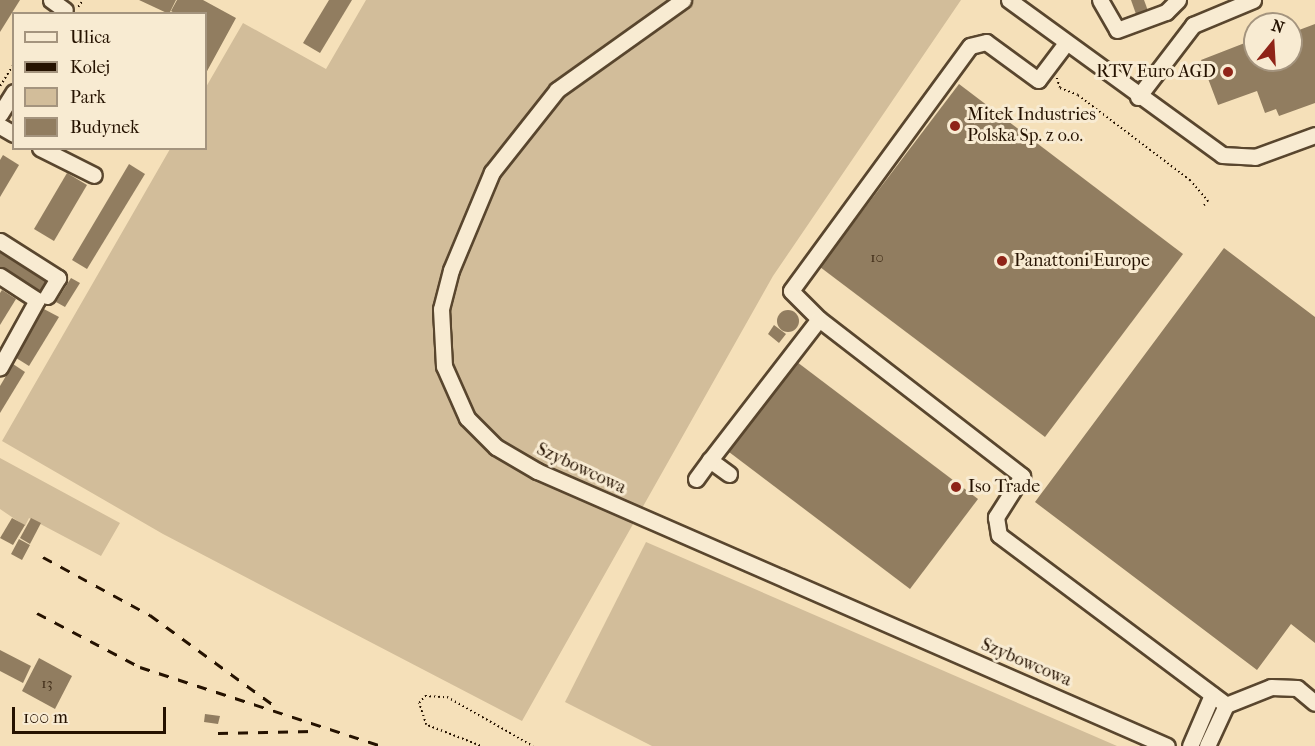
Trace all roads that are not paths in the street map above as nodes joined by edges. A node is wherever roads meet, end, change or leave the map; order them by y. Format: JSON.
{"nodes":[{"id":1,"x":51,"y":0,"type":"edge"},
{"id":2,"x":683,"y":0,"type":"edge"},
{"id":3,"x":1009,"y":0,"type":"edge"},
{"id":4,"x":1100,"y":0,"type":"edge"},
{"id":5,"x":1178,"y":0,"type":"edge"},
{"id":6,"x":1189,"y":0,"type":"edge"},
{"id":7,"x":1247,"y":1,"type":"edge"},
{"id":8,"x":69,"y":9,"type":"edge"},
{"id":9,"x":1166,"y":12,"type":"junction"},
{"id":10,"x":1066,"y":43,"type":"junction"},
{"id":11,"x":12,"y":95,"type":"edge"},
{"id":12,"x":1138,"y":97,"type":"junction"},
{"id":13,"x":0,"y":114,"type":"edge"},
{"id":14,"x":1315,"y":135,"type":"edge"},
{"id":15,"x":44,"y":150,"type":"edge"},
{"id":16,"x":94,"y":175,"type":"dead end"},
{"id":17,"x":0,"y":241,"type":"edge"},
{"id":18,"x":0,"y":276,"type":"edge"},
{"id":19,"x":47,"y":296,"type":"dead end"},
{"id":20,"x":819,"y":319,"type":"junction"},
{"id":21,"x":0,"y":366,"type":"edge"},
{"id":22,"x":710,"y":460,"type":"junction"},
{"id":23,"x":729,"y":474,"type":"dead end"},
{"id":24,"x":696,"y":479,"type":"dead end"},
{"id":25,"x":1212,"y":695,"type":"junction"},
{"id":26,"x":1315,"y":703,"type":"edge"},
{"id":27,"x":1226,"y":705,"type":"junction"},
{"id":28,"x":1167,"y":746,"type":"edge"},
{"id":29,"x":1190,"y":746,"type":"edge"},
{"id":30,"x":1207,"y":746,"type":"edge"}],
"edges":[{"from":1,"to":8,"type":"street"},
{"from":2,"to":28,"type":"street","name":"Szybowcowa"},
{"from":3,"to":10,"type":"street"},
{"from":4,"to":9,"type":"street"},
{"from":5,"to":9,"type":"street"},
{"from":6,"to":9,"type":"street"},
{"from":7,"to":12,"type":"street"},
{"from":10,"to":12,"type":"street"},
{"from":10,"to":20,"type":"street"},
{"from":11,"to":13,"type":"street"},
{"from":12,"to":14,"type":"street"},
{"from":15,"to":16,"type":"street"},
{"from":17,"to":19,"type":"street"},
{"from":18,"to":21,"type":"street"},
{"from":20,"to":22,"type":"street"},
{"from":20,"to":25,"type":"street"},
{"from":22,"to":23,"type":"street"},
{"from":22,"to":24,"type":"street"},
{"from":25,"to":27,"type":"street"},
{"from":25,"to":29,"type":"street"},
{"from":26,"to":27,"type":"street"},
{"from":27,"to":30,"type":"street"}]}
